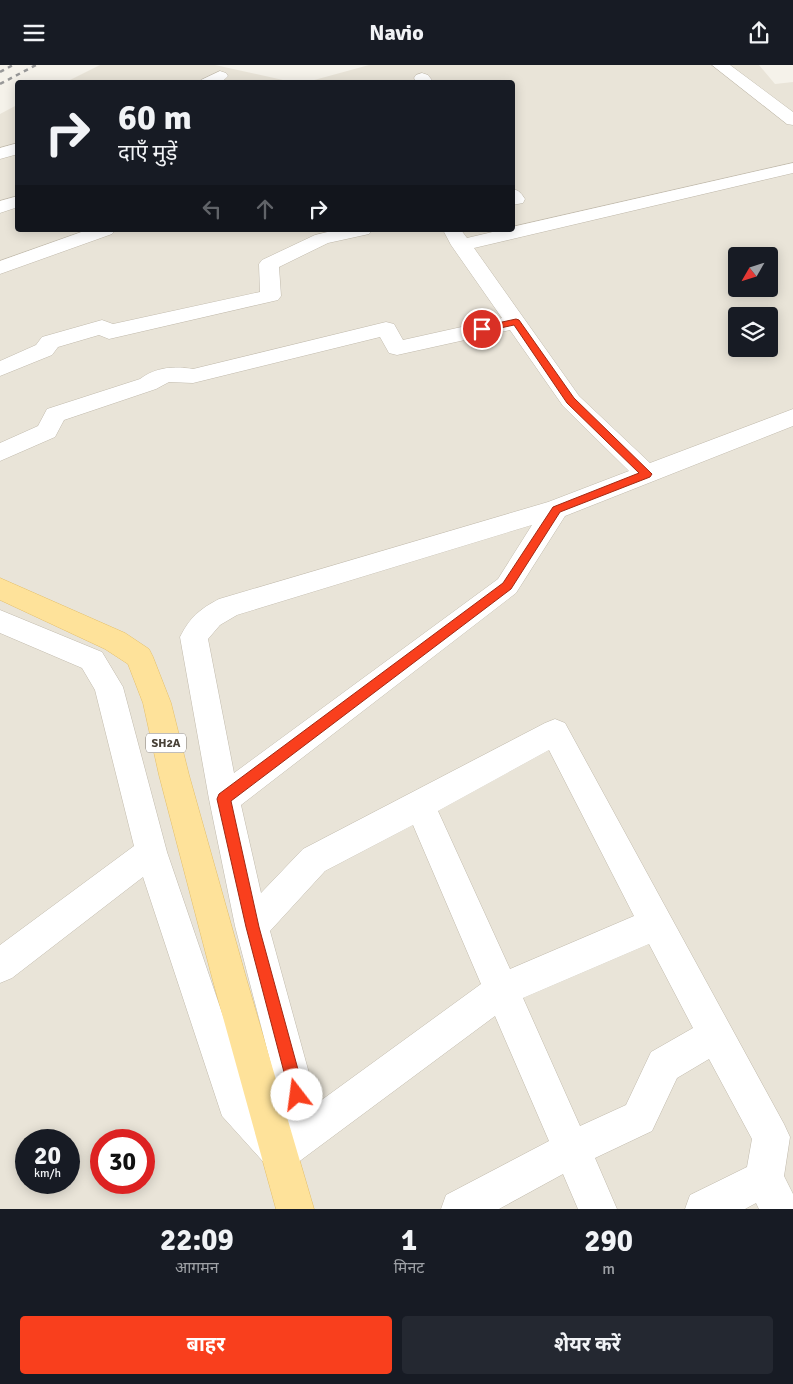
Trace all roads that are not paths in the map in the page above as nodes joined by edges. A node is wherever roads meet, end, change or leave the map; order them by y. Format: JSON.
{"nodes":[{"id":1,"x":720,"y":65,"type":"edge"},
{"id":2,"x":793,"y":120,"type":"edge"},
{"id":3,"x":15,"y":149,"type":"edge"},
{"id":4,"x":0,"y":154,"type":"edge"},
{"id":5,"x":793,"y":168,"type":"edge"},
{"id":6,"x":15,"y":202,"type":"edge"},
{"id":7,"x":0,"y":207,"type":"edge"},
{"id":8,"x":515,"y":226,"type":"edge"},
{"id":9,"x":99,"y":232,"type":"edge"},
{"id":10,"x":353,"y":232,"type":"edge"},
{"id":11,"x":485,"y":232,"type":"edge"},
{"id":12,"x":456,"y":238,"type":"edge"},
{"id":13,"x":0,"y":268,"type":"edge"},
{"id":14,"x":516,"y":322,"type":"junction"},
{"id":15,"x":0,"y":369,"type":"edge"},
{"id":16,"x":793,"y":417,"type":"edge"},
{"id":17,"x":0,"y":453,"type":"edge"},
{"id":18,"x":647,"y":474,"type":"junction"},
{"id":19,"x":556,"y":509,"type":"junction"},
{"id":20,"x":0,"y":588,"type":"edge"},
{"id":21,"x":0,"y":621,"type":"edge"},
{"id":22,"x":224,"y":799,"type":"junction"},
{"id":23,"x":420,"y":805,"type":"junction"},
{"id":24,"x":151,"y":853,"type":"junction"},
{"id":25,"x":656,"y":924,"type":"junction"},
{"id":26,"x":252,"y":927,"type":"junction"},
{"id":27,"x":0,"y":966,"type":"edge"},
{"id":28,"x":502,"y":990,"type":"junction"},
{"id":29,"x":716,"y":1035,"type":"junction"},
{"id":30,"x":572,"y":1149,"type":"junction"},
{"id":31,"x":280,"y":1153,"type":"junction"},
{"id":32,"x":772,"y":1194,"type":"edge"},
{"id":33,"x":295,"y":1209,"type":"edge"},
{"id":34,"x":460,"y":1209,"type":"edge"},
{"id":35,"x":598,"y":1209,"type":"edge"},
{"id":36,"x":704,"y":1209,"type":"edge"}],
"edges":[{"from":1,"to":2,"type":"street"},
{"from":3,"to":4,"type":"street"},
{"from":5,"to":8,"type":"street"},
{"from":6,"to":7,"type":"street"},
{"from":9,"to":13,"type":"street"},
{"from":10,"to":15,"type":"street"},
{"from":11,"to":12,"type":"street"},
{"from":12,"to":14,"type":"street"},
{"from":14,"to":17,"type":"street"},
{"from":14,"to":18,"type":"street"},
{"from":16,"to":18,"type":"street"},
{"from":18,"to":19,"type":"street"},
{"from":19,"to":22,"type":"street"},
{"from":19,"to":22,"type":"street"},
{"from":20,"to":31,"type":"main road","number":"SH2A"},
{"from":21,"to":24,"type":"street"},
{"from":22,"to":26,"type":"street"},
{"from":23,"to":25,"type":"street"},
{"from":23,"to":26,"type":"street"},
{"from":23,"to":28,"type":"street"},
{"from":24,"to":27,"type":"street"},
{"from":24,"to":31,"type":"street"},
{"from":25,"to":28,"type":"street"},
{"from":25,"to":29,"type":"street"},
{"from":26,"to":31,"type":"street"},
{"from":28,"to":30,"type":"street"},
{"from":28,"to":31,"type":"street"},
{"from":29,"to":30,"type":"street"},
{"from":29,"to":32,"type":"street"},
{"from":30,"to":34,"type":"street"},
{"from":30,"to":35,"type":"street"},
{"from":31,"to":33,"type":"main road","number":"SH2A"},
{"from":32,"to":36,"type":"street"}]}
